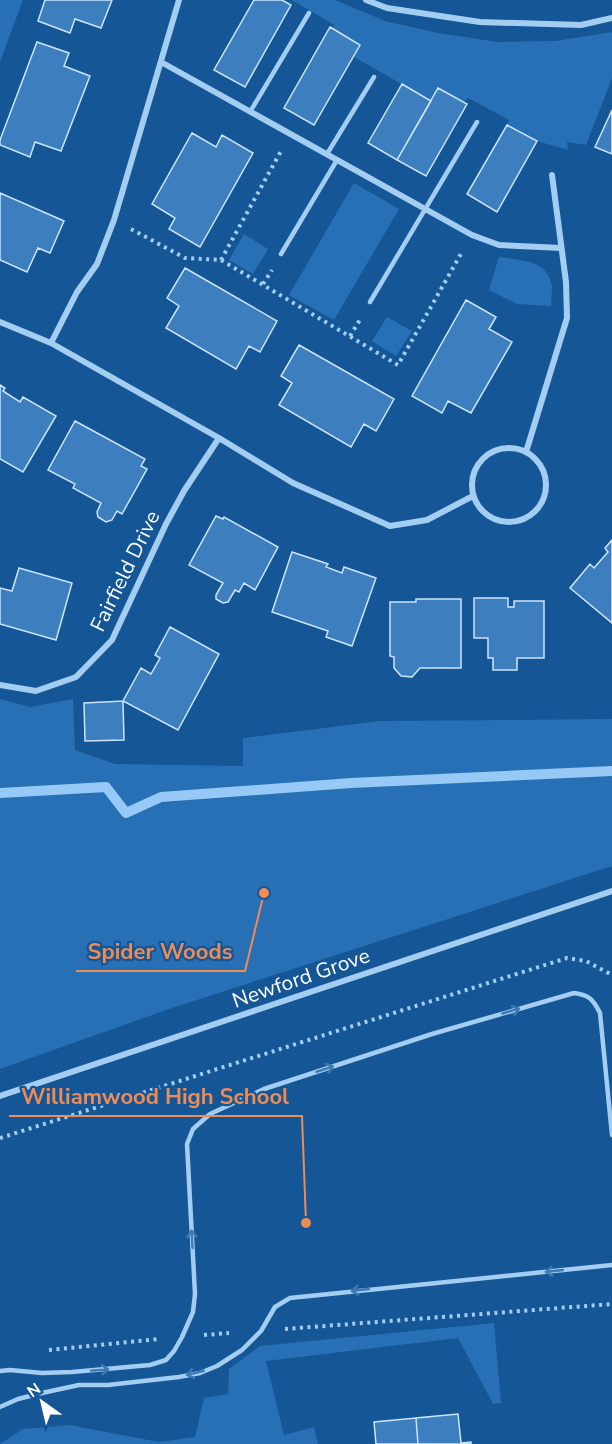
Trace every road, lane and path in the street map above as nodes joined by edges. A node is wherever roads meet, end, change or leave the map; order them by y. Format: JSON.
{"nodes":[{"id":1,"x":179,"y":0,"type":"edge"},
{"id":2,"x":366,"y":0,"type":"edge"},
{"id":3,"x":309,"y":13,"type":"dead end"},
{"id":4,"x":612,"y":18,"type":"edge"},
{"id":5,"x":161,"y":63,"type":"junction"},
{"id":6,"x":374,"y":77,"type":"dead end"},
{"id":7,"x":250,"y":112,"type":"junction"},
{"id":8,"x":477,"y":122,"type":"dead end"},
{"id":9,"x":290,"y":135,"type":"junction"},
{"id":10,"x":327,"y":154,"type":"junction"},
{"id":11,"x":337,"y":160,"type":"junction"},
{"id":12,"x":552,"y":175,"type":"dead end"},
{"id":13,"x":425,"y":208,"type":"junction"},
{"id":14,"x":114,"y":220,"type":"junction"},
{"id":15,"x":472,"y":235,"type":"junction"},
{"id":16,"x":561,"y":248,"type":"junction"},
{"id":17,"x":281,"y":254,"type":"dead end"},
{"id":18,"x":220,"y":260,"type":"junction"},
{"id":19,"x":370,"y":302,"type":"dead end"},
{"id":20,"x":0,"y":322,"type":"edge"},
{"id":21,"x":51,"y":343,"type":"junction"},
{"id":22,"x":219,"y":438,"type":"junction"},
{"id":23,"x":526,"y":452,"type":"junction"},
{"id":24,"x":473,"y":496,"type":"junction"},
{"id":25,"x":0,"y":685,"type":"edge"},
{"id":26,"x":612,"y":891,"type":"edge"},
{"id":27,"x":612,"y":975,"type":"edge"},
{"id":28,"x":0,"y":1096,"type":"edge"},
{"id":29,"x":612,"y":1135,"type":"edge"},
{"id":30,"x":0,"y":1138,"type":"edge"},
{"id":31,"x":612,"y":1265,"type":"edge"},
{"id":32,"x":612,"y":1304,"type":"edge"},
{"id":33,"x":261,"y":1331,"type":"junction"},
{"id":34,"x":182,"y":1337,"type":"junction"},
{"id":35,"x":48,"y":1350,"type":"dead end"},
{"id":36,"x":0,"y":1371,"type":"edge"},
{"id":37,"x":0,"y":1407,"type":"edge"}],
"edges":[{"from":1,"to":5,"type":"street"},
{"from":2,"to":4,"type":"street"},
{"from":3,"to":7,"type":"lane"},
{"from":5,"to":7,"type":"street"},
{"from":5,"to":14,"type":"street"},
{"from":6,"to":10,"type":"lane"},
{"from":7,"to":9,"type":"street"},
{"from":8,"to":13,"type":"lane"},
{"from":9,"to":10,"type":"street"},
{"from":9,"to":18,"type":"path"},
{"from":10,"to":11,"type":"street"},
{"from":11,"to":13,"type":"street"},
{"from":11,"to":17,"type":"lane"},
{"from":12,"to":16,"type":"street"},
{"from":13,"to":15,"type":"street"},
{"from":13,"to":19,"type":"lane"},
{"from":14,"to":18,"type":"path"},
{"from":14,"to":21,"type":"street"},
{"from":15,"to":16,"type":"street"},
{"from":15,"to":18,"type":"path"},
{"from":16,"to":23,"type":"street"},
{"from":20,"to":21,"type":"street"},
{"from":21,"to":22,"type":"street"},
{"from":22,"to":24,"type":"street"},
{"from":22,"to":25,"type":"street","name":"Fairfield Drive"},
{"from":23,"to":24,"type":"street"},
{"from":23,"to":24,"type":"street"},
{"from":26,"to":28,"type":"street","name":"Newford Grove"},
{"from":27,"to":30,"type":"path"},
{"from":34,"to":29,"type":"lane","one_way":true},
{"from":31,"to":33,"type":"lane","one_way":true},
{"from":32,"to":33,"type":"path"},
{"from":33,"to":34,"type":"path"},
{"from":33,"to":37,"type":"lane","one_way":true},
{"from":34,"to":35,"type":"path"},
{"from":36,"to":34,"type":"lane","one_way":true}]}
